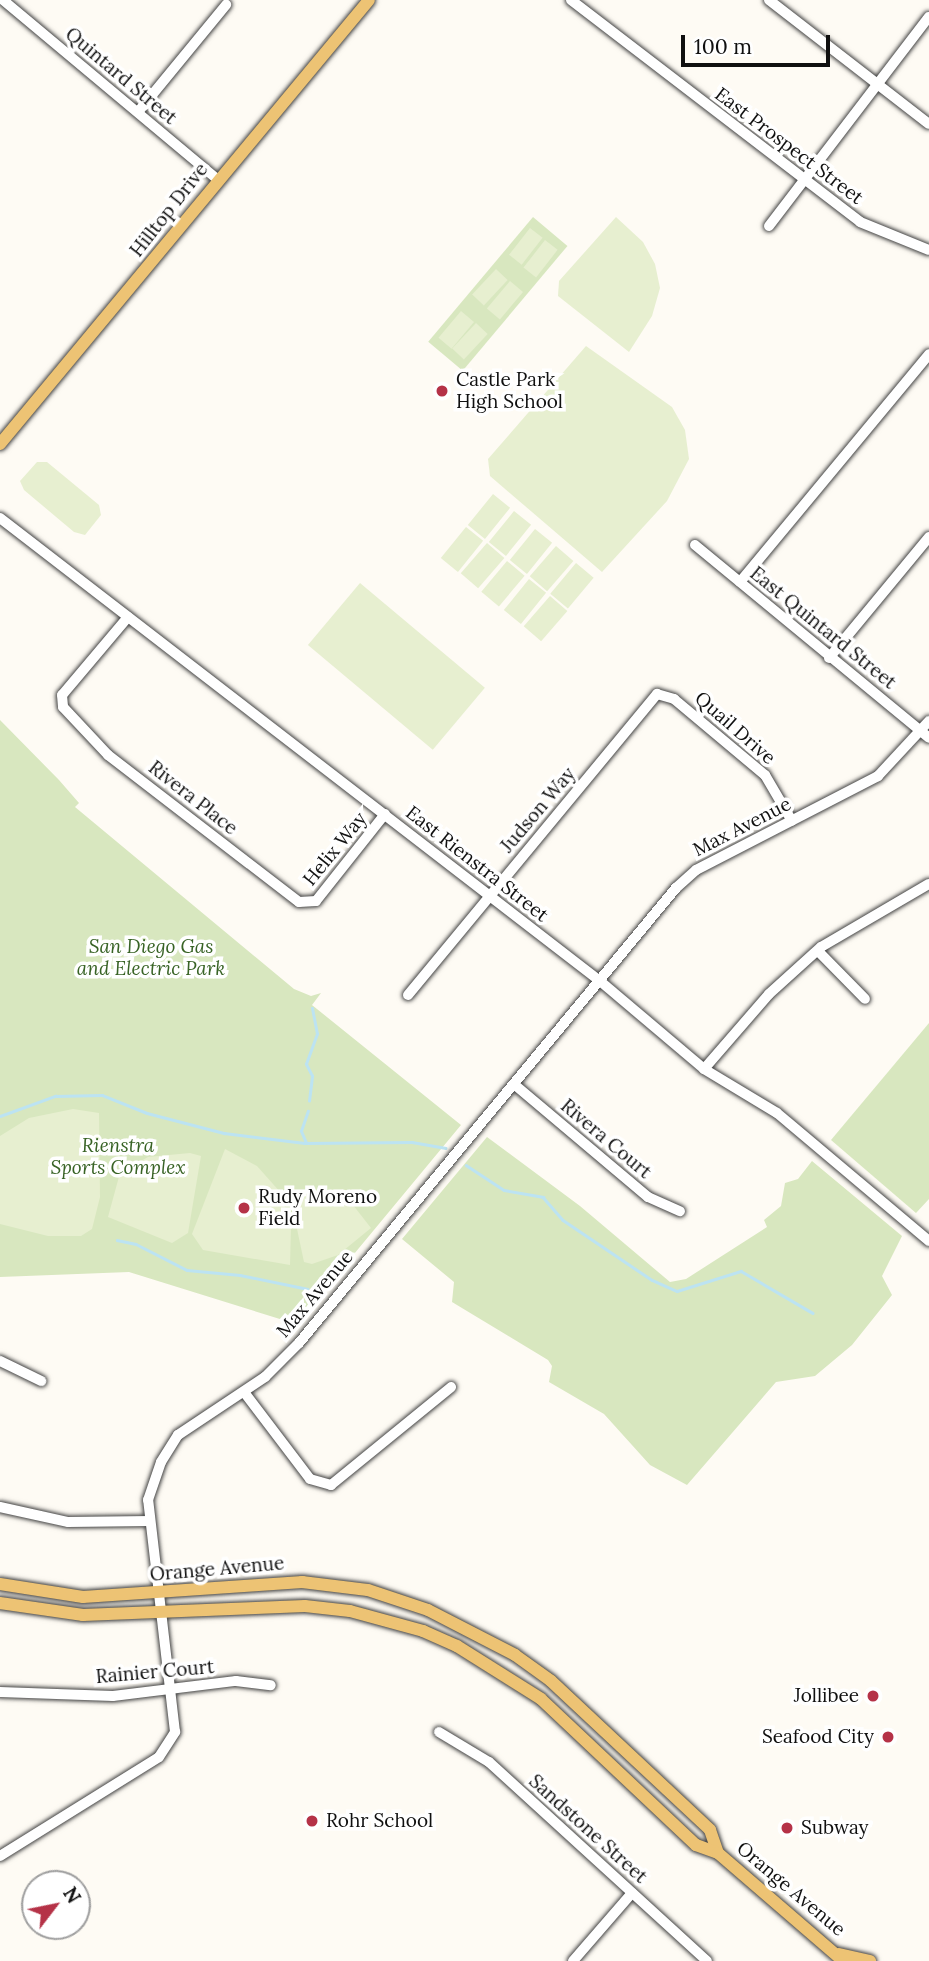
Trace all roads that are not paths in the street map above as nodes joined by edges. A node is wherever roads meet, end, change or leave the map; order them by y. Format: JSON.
{"nodes":[{"id":1,"x":3,"y":0,"type":"edge"},
{"id":2,"x":369,"y":0,"type":"edge"},
{"id":3,"x":571,"y":0,"type":"edge"},
{"id":4,"x":769,"y":0,"type":"edge"},
{"id":5,"x":226,"y":5,"type":"dead end"},
{"id":6,"x":929,"y":17,"type":"edge"},
{"id":7,"x":876,"y":83,"type":"junction"},
{"id":8,"x":138,"y":111,"type":"junction"},
{"id":9,"x":929,"y":124,"type":"edge"},
{"id":10,"x":217,"y":179,"type":"junction"},
{"id":11,"x":804,"y":180,"type":"junction"},
{"id":12,"x":769,"y":226,"type":"dead end"},
{"id":13,"x":929,"y":250,"type":"edge"},
{"id":14,"x":929,"y":354,"type":"edge"},
{"id":15,"x":0,"y":444,"type":"edge"},
{"id":16,"x":0,"y":518,"type":"edge"},
{"id":17,"x":929,"y":537,"type":"edge"},
{"id":18,"x":695,"y":545,"type":"dead end"},
{"id":19,"x":740,"y":582,"type":"junction"},
{"id":20,"x":128,"y":617,"type":"junction"},
{"id":21,"x":829,"y":658,"type":"junction"},
{"id":22,"x":674,"y":699,"type":"joint"},
{"id":23,"x":929,"y":721,"type":"edge"},
{"id":24,"x":925,"y":734,"type":"edge"},
{"id":25,"x":385,"y":814,"type":"junction"},
{"id":26,"x":792,"y":821,"type":"junction"},
{"id":27,"x":929,"y":884,"type":"edge"},
{"id":28,"x":489,"y":896,"type":"junction"},
{"id":29,"x":311,"y":904,"type":"joint"},
{"id":30,"x":818,"y":951,"type":"junction"},
{"id":31,"x":600,"y":981,"type":"junction"},
{"id":32,"x":408,"y":995,"type":"dead end"},
{"id":33,"x":864,"y":999,"type":"dead end"},
{"id":34,"x":704,"y":1069,"type":"junction"},
{"id":35,"x":515,"y":1085,"type":"junction"},
{"id":36,"x":680,"y":1211,"type":"dead end"},
{"id":37,"x":929,"y":1241,"type":"edge"},
{"id":38,"x":0,"y":1362,"type":"edge"},
{"id":39,"x":41,"y":1381,"type":"dead end"},
{"id":40,"x":451,"y":1387,"type":"dead end"},
{"id":41,"x":244,"y":1392,"type":"junction"},
{"id":42,"x":0,"y":1507,"type":"edge"},
{"id":43,"x":150,"y":1521,"type":"junction"},
{"id":44,"x":0,"y":1584,"type":"edge"},
{"id":45,"x":160,"y":1595,"type":"junction"},
{"id":46,"x":0,"y":1603,"type":"edge"},
{"id":47,"x":162,"y":1614,"type":"junction"},
{"id":48,"x":271,"y":1685,"type":"dead end"},
{"id":49,"x":171,"y":1689,"type":"junction"},
{"id":50,"x":0,"y":1692,"type":"edge"},
{"id":51,"x":439,"y":1732,"type":"dead end"},
{"id":52,"x":622,"y":1747,"type":"junction"},
{"id":53,"x":608,"y":1763,"type":"junction"},
{"id":54,"x":718,"y":1853,"type":"junction"},
{"id":55,"x":0,"y":1856,"type":"edge"},
{"id":56,"x":632,"y":1893,"type":"junction"},
{"id":57,"x":841,"y":1958,"type":"edge"},
{"id":58,"x":573,"y":1961,"type":"edge"},
{"id":59,"x":707,"y":1961,"type":"edge"},
{"id":60,"x":870,"y":1961,"type":"edge"}],
"edges":[{"from":1,"to":8,"type":"street","name":"Quintard Street"},
{"from":2,"to":10,"type":"main road","name":"Hilltop Drive"},
{"from":3,"to":11,"type":"street","name":"East Prospect Street"},
{"from":4,"to":7,"type":"street"},
{"from":5,"to":8,"type":"street"},
{"from":6,"to":7,"type":"street"},
{"from":7,"to":9,"type":"street"},
{"from":7,"to":11,"type":"street"},
{"from":8,"to":10,"type":"street","name":"Quintard Street"},
{"from":10,"to":15,"type":"main road","name":"Hilltop Drive"},
{"from":11,"to":12,"type":"street"},
{"from":11,"to":13,"type":"street","name":"East Prospect Street"},
{"from":14,"to":19,"type":"street"},
{"from":16,"to":20,"type":"street","name":"East Rienstra Street"},
{"from":17,"to":21,"type":"street"},
{"from":18,"to":19,"type":"street","name":"East Quintard Street"},
{"from":19,"to":21,"type":"street","name":"East Quintard Street"},
{"from":20,"to":25,"type":"street","name":"East Rienstra Street"},
{"from":20,"to":29,"type":"street","name":"Rivera Place"},
{"from":21,"to":24,"type":"street","name":"East Quintard Street"},
{"from":22,"to":26,"type":"street","name":"Quail Drive"},
{"from":22,"to":28,"type":"street","name":"Judson Way"},
{"from":23,"to":24,"type":"street","name":"Max Avenue"},
{"from":24,"to":26,"type":"street","name":"Max Avenue"},
{"from":25,"to":28,"type":"street","name":"East Rienstra Street"},
{"from":25,"to":29,"type":"street","name":"Helix Way"},
{"from":26,"to":31,"type":"street","name":"Max Avenue"},
{"from":27,"to":30,"type":"street"},
{"from":28,"to":31,"type":"street","name":"East Rienstra Street"},
{"from":28,"to":32,"type":"street","name":"Judson Way"},
{"from":30,"to":33,"type":"street"},
{"from":30,"to":34,"type":"street"},
{"from":31,"to":34,"type":"street","name":"East Rienstra Street"},
{"from":31,"to":35,"type":"street","name":"Max Avenue"},
{"from":34,"to":37,"type":"street","name":"East Rienstra Street"},
{"from":35,"to":36,"type":"street","name":"Rivera Court"},
{"from":35,"to":41,"type":"street","name":"Max Avenue"},
{"from":38,"to":39,"type":"street"},
{"from":40,"to":41,"type":"street"},
{"from":41,"to":43,"type":"street","name":"Max Avenue"},
{"from":42,"to":43,"type":"street"},
{"from":43,"to":45,"type":"street","name":"Max Avenue"},
{"from":44,"to":45,"type":"main road","name":"Orange Avenue"},
{"from":45,"to":47,"type":"street","name":"Max Avenue"},
{"from":45,"to":52,"type":"main road","name":"Orange Avenue"},
{"from":46,"to":47,"type":"main road","name":"Orange Avenue"},
{"from":47,"to":49,"type":"street","name":"Max Avenue"},
{"from":47,"to":53,"type":"main road","name":"Orange Avenue"},
{"from":48,"to":49,"type":"street","name":"Rainier Court"},
{"from":49,"to":50,"type":"street","name":"Rainier Court"},
{"from":49,"to":55,"type":"street","name":"Max Avenue"},
{"from":51,"to":56,"type":"street","name":"Sandstone Street"},
{"from":52,"to":53,"type":"main road"},
{"from":52,"to":54,"type":"main road","name":"Orange Avenue"},
{"from":53,"to":54,"type":"main road","name":"Orange Avenue"},
{"from":54,"to":57,"type":"main road","name":"Orange Avenue"},
{"from":56,"to":58,"type":"street"},
{"from":56,"to":59,"type":"street","name":"Sandstone Street"},
{"from":57,"to":60,"type":"main road","name":"Orange Avenue"}]}
